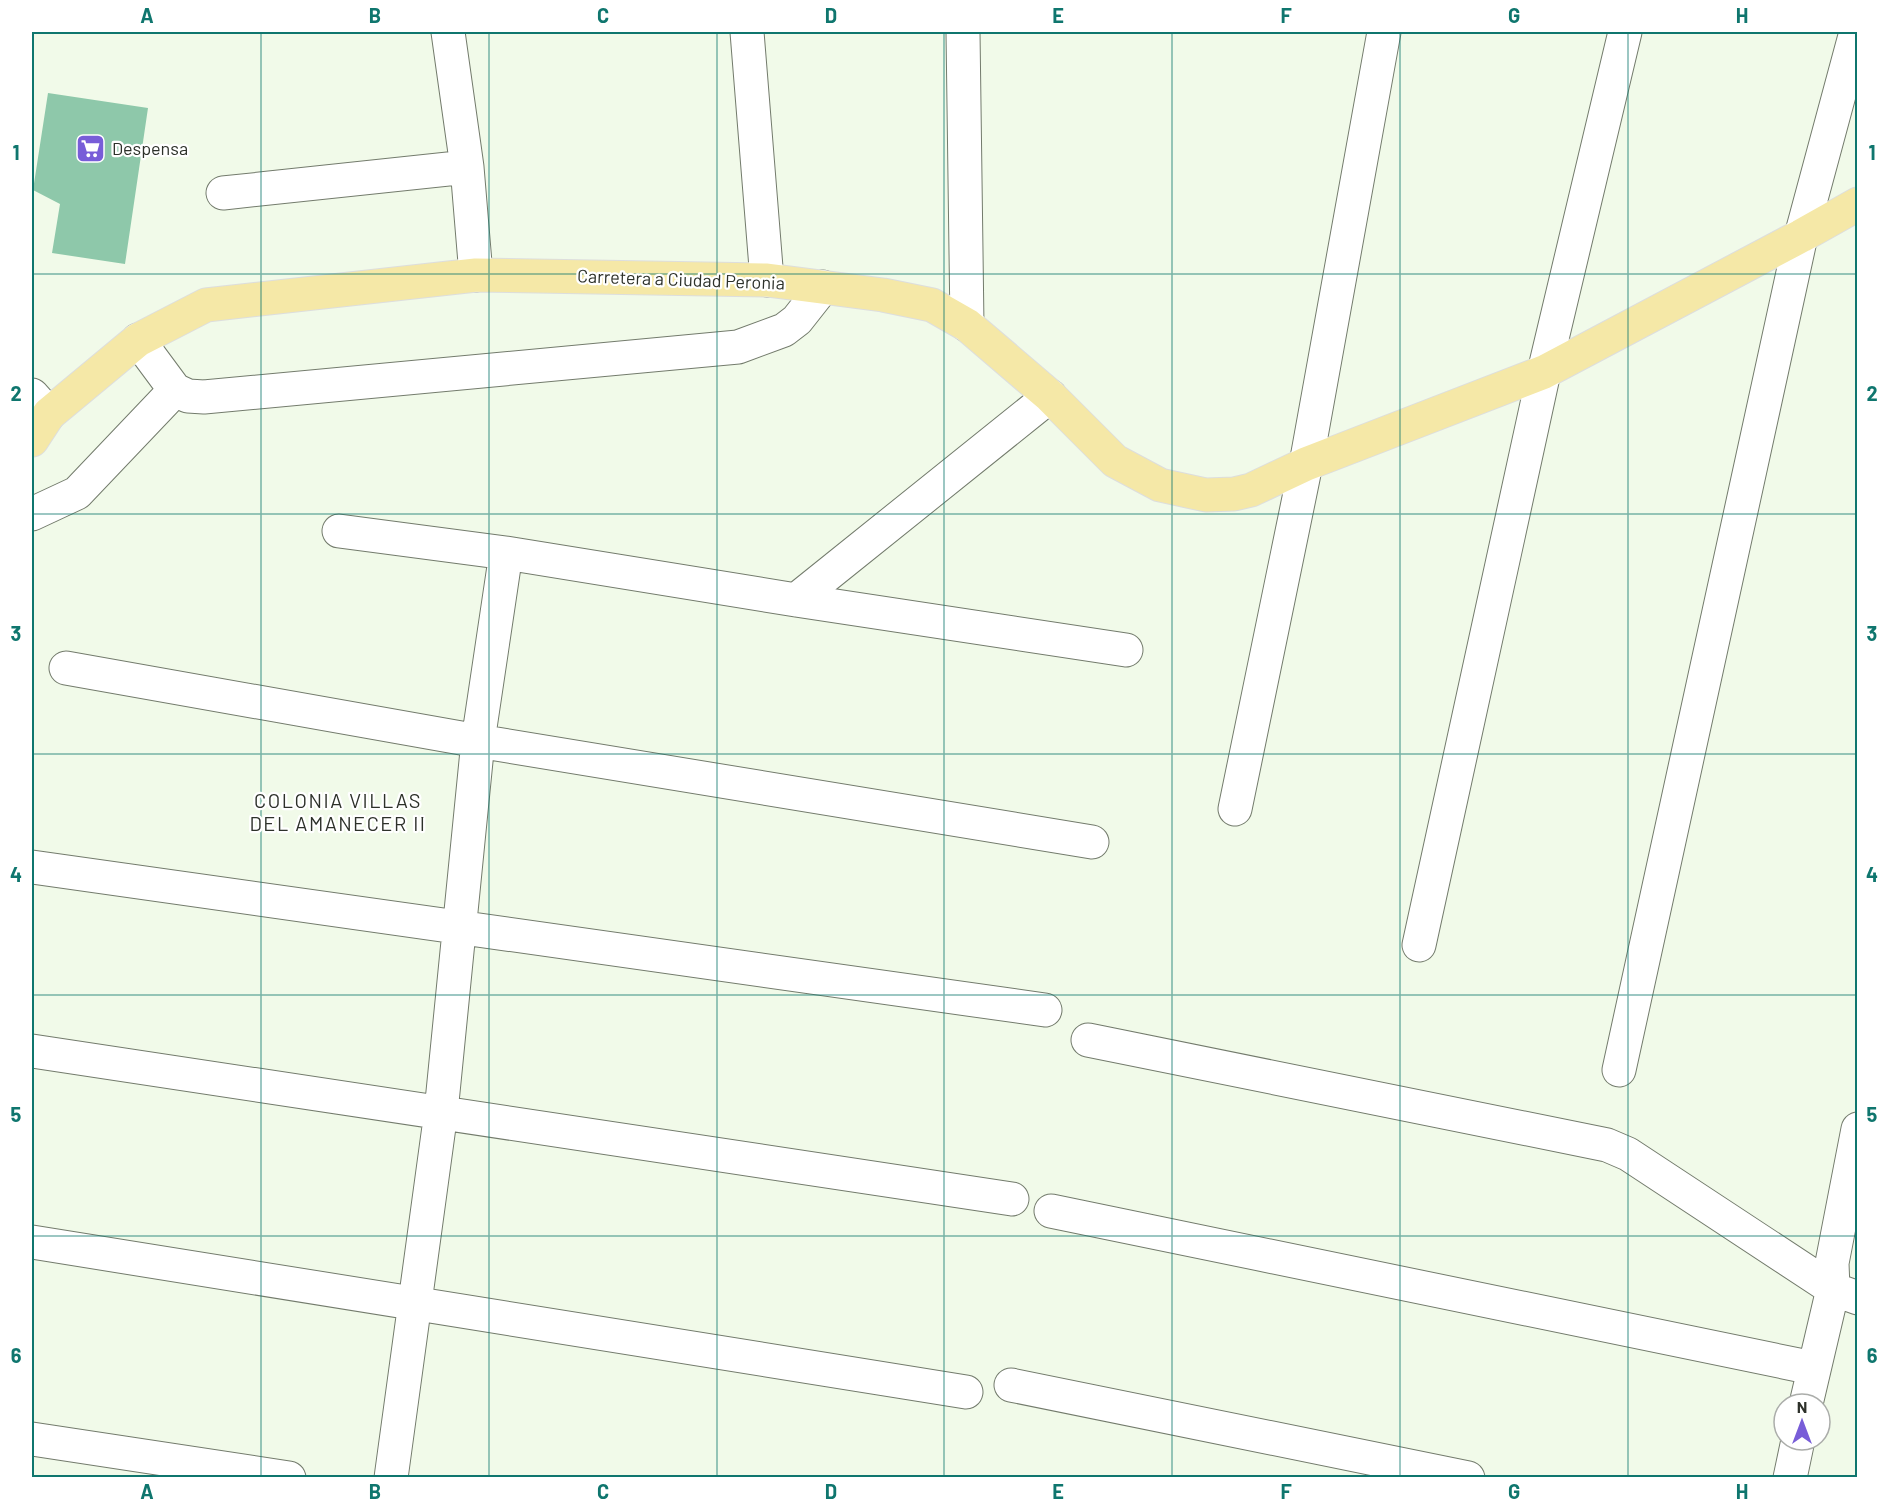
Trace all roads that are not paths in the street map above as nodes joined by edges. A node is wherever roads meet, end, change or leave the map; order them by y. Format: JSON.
{"nodes":[{"id":1,"x":448,"y":32,"type":"edge"},
{"id":2,"x":747,"y":32,"type":"edge"},
{"id":3,"x":963,"y":32,"type":"edge"},
{"id":4,"x":1625,"y":32,"type":"edge"},
{"id":5,"x":1856,"y":32,"type":"edge"},
{"id":6,"x":1378,"y":36,"type":"edge"},
{"id":7,"x":467,"y":167,"type":"junction"},
{"id":8,"x":223,"y":193,"type":"dead end"},
{"id":9,"x":1857,"y":204,"type":"edge"},
{"id":10,"x":1801,"y":236,"type":"junction"},
{"id":11,"x":476,"y":275,"type":"junction"},
{"id":12,"x":767,"y":280,"type":"junction"},
{"id":13,"x":822,"y":287,"type":"junction"},
{"id":14,"x":967,"y":325,"type":"junction"},
{"id":15,"x":138,"y":340,"type":"junction"},
{"id":16,"x":1544,"y":372,"type":"junction"},
{"id":17,"x":175,"y":390,"type":"junction"},
{"id":18,"x":1050,"y":396,"type":"junction"},
{"id":19,"x":37,"y":416,"type":"edge"},
{"id":20,"x":1306,"y":464,"type":"junction"},
{"id":21,"x":32,"y":514,"type":"edge"},
{"id":22,"x":339,"y":531,"type":"dead end"},
{"id":23,"x":506,"y":553,"type":"junction"},
{"id":24,"x":796,"y":600,"type":"junction"},
{"id":25,"x":1126,"y":650,"type":"dead end"},
{"id":26,"x":66,"y":668,"type":"dead end"},
{"id":27,"x":478,"y":741,"type":"junction"},
{"id":28,"x":1235,"y":808,"type":"dead end"},
{"id":29,"x":1092,"y":842,"type":"dead end"},
{"id":30,"x":32,"y":867,"type":"edge"},
{"id":31,"x":459,"y":928,"type":"junction"},
{"id":32,"x":1419,"y":945,"type":"dead end"},
{"id":33,"x":1045,"y":1010,"type":"dead end"},
{"id":34,"x":1088,"y":1040,"type":"dead end"},
{"id":35,"x":32,"y":1051,"type":"edge"},
{"id":36,"x":1619,"y":1070,"type":"dead end"},
{"id":37,"x":441,"y":1112,"type":"junction"},
{"id":38,"x":1857,"y":1129,"type":"edge"},
{"id":39,"x":1012,"y":1199,"type":"dead end"},
{"id":40,"x":1051,"y":1211,"type":"dead end"},
{"id":41,"x":32,"y":1242,"type":"edge"},
{"id":42,"x":1845,"y":1293,"type":"edge"},
{"id":43,"x":414,"y":1303,"type":"junction"},
{"id":44,"x":1813,"y":1368,"type":"junction"},
{"id":45,"x":1011,"y":1385,"type":"dead end"},
{"id":46,"x":966,"y":1392,"type":"dead end"},
{"id":47,"x":1808,"y":1392,"type":"edge"},
{"id":48,"x":32,"y":1438,"type":"edge"},
{"id":49,"x":1795,"y":1452,"type":"edge"},
{"id":50,"x":289,"y":1478,"type":"edge"},
{"id":51,"x":391,"y":1478,"type":"edge"},
{"id":52,"x":1468,"y":1478,"type":"edge"},
{"id":53,"x":1790,"y":1478,"type":"edge"}],
"edges":[{"from":1,"to":7,"type":"street"},
{"from":2,"to":12,"type":"street"},
{"from":3,"to":14,"type":"street"},
{"from":4,"to":16,"type":"street"},
{"from":5,"to":10,"type":"street"},
{"from":6,"to":20,"type":"street"},
{"from":7,"to":8,"type":"street"},
{"from":7,"to":11,"type":"street"},
{"from":9,"to":10,"type":"main road","name":"Carretera a Ciudad Peronia"},
{"from":10,"to":16,"type":"main road","name":"Carretera a Ciudad Peronia"},
{"from":10,"to":36,"type":"street"},
{"from":11,"to":12,"type":"main road","name":"Carretera a Ciudad Peronia"},
{"from":11,"to":15,"type":"main road","name":"Carretera a Ciudad Peronia"},
{"from":12,"to":13,"type":"main road","name":"Carretera a Ciudad Peronia"},
{"from":13,"to":14,"type":"main road","name":"Carretera a Ciudad Peronia"},
{"from":13,"to":17,"type":"street"},
{"from":14,"to":18,"type":"main road","name":"Carretera a Ciudad Peronia"},
{"from":15,"to":17,"type":"street"},
{"from":15,"to":19,"type":"main road","name":"Carretera a Ciudad Peronia"},
{"from":16,"to":20,"type":"main road","name":"Carretera a Ciudad Peronia"},
{"from":16,"to":32,"type":"street"},
{"from":17,"to":21,"type":"street"},
{"from":18,"to":20,"type":"main road","name":"Carretera a Ciudad Peronia"},
{"from":18,"to":24,"type":"street"},
{"from":20,"to":28,"type":"street"},
{"from":22,"to":23,"type":"street"},
{"from":23,"to":24,"type":"street"},
{"from":23,"to":27,"type":"street"},
{"from":24,"to":25,"type":"street"},
{"from":26,"to":27,"type":"street"},
{"from":27,"to":29,"type":"street"},
{"from":27,"to":31,"type":"street"},
{"from":30,"to":31,"type":"street"},
{"from":31,"to":33,"type":"street"},
{"from":31,"to":37,"type":"street"},
{"from":34,"to":42,"type":"street"},
{"from":35,"to":37,"type":"street"},
{"from":37,"to":39,"type":"street"},
{"from":37,"to":43,"type":"street"},
{"from":38,"to":42,"type":"street"},
{"from":40,"to":44,"type":"street"},
{"from":41,"to":43,"type":"street"},
{"from":42,"to":44,"type":"street"},
{"from":43,"to":46,"type":"street"},
{"from":43,"to":51,"type":"street"},
{"from":44,"to":47,"type":"street"},
{"from":45,"to":52,"type":"street"},
{"from":48,"to":50,"type":"street"},
{"from":49,"to":53,"type":"street"}]}
